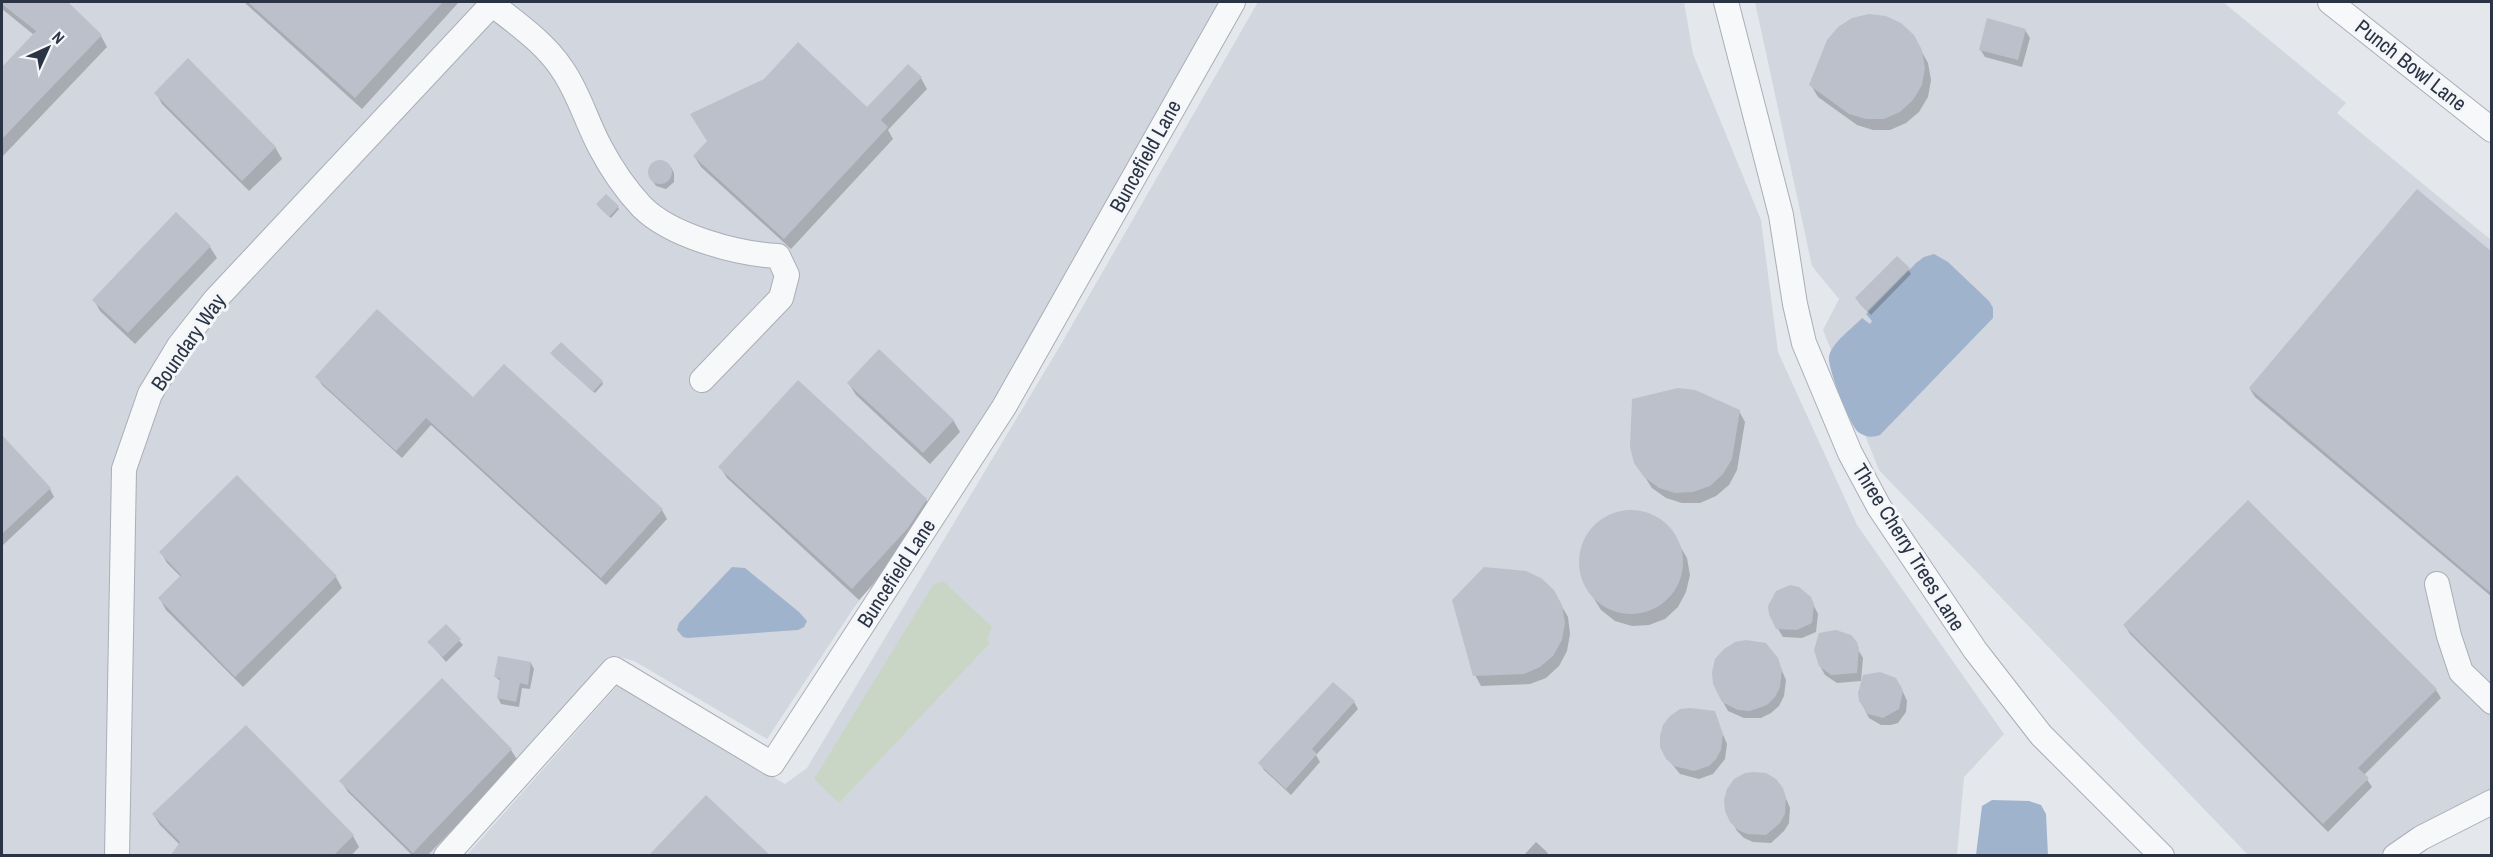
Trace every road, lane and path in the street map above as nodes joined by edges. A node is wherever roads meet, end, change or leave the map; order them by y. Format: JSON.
{"nodes":[{"id":1,"x":1233,"y":2,"type":"edge"},
{"id":2,"x":1726,"y":2,"type":"edge"},
{"id":3,"x":2330,"y":2,"type":"edge"},
{"id":4,"x":493,"y":3,"type":"edge"},
{"id":5,"x":2492,"y":130,"type":"edge"},
{"id":6,"x":702,"y":380,"type":"dead end"},
{"id":7,"x":2437,"y":584,"type":"dead end"},
{"id":8,"x":2492,"y":702,"type":"edge"},
{"id":9,"x":2492,"y":802,"type":"edge"},
{"id":10,"x":117,"y":855,"type":"edge"},
{"id":11,"x":446,"y":855,"type":"edge"},
{"id":12,"x":2162,"y":855,"type":"edge"},
{"id":13,"x":2395,"y":855,"type":"edge"}],
"edges":[{"from":1,"to":11,"type":"street","name":"Buncefield Lane"},
{"from":2,"to":12,"type":"street","name":"Three Cherry Trees Lane"},
{"from":3,"to":5,"type":"street","name":"Punch Bowl Lane"},
{"from":4,"to":6,"type":"street"},
{"from":4,"to":10,"type":"street","name":"Boundary Way"},
{"from":7,"to":8,"type":"street"},
{"from":9,"to":13,"type":"street"}]}
